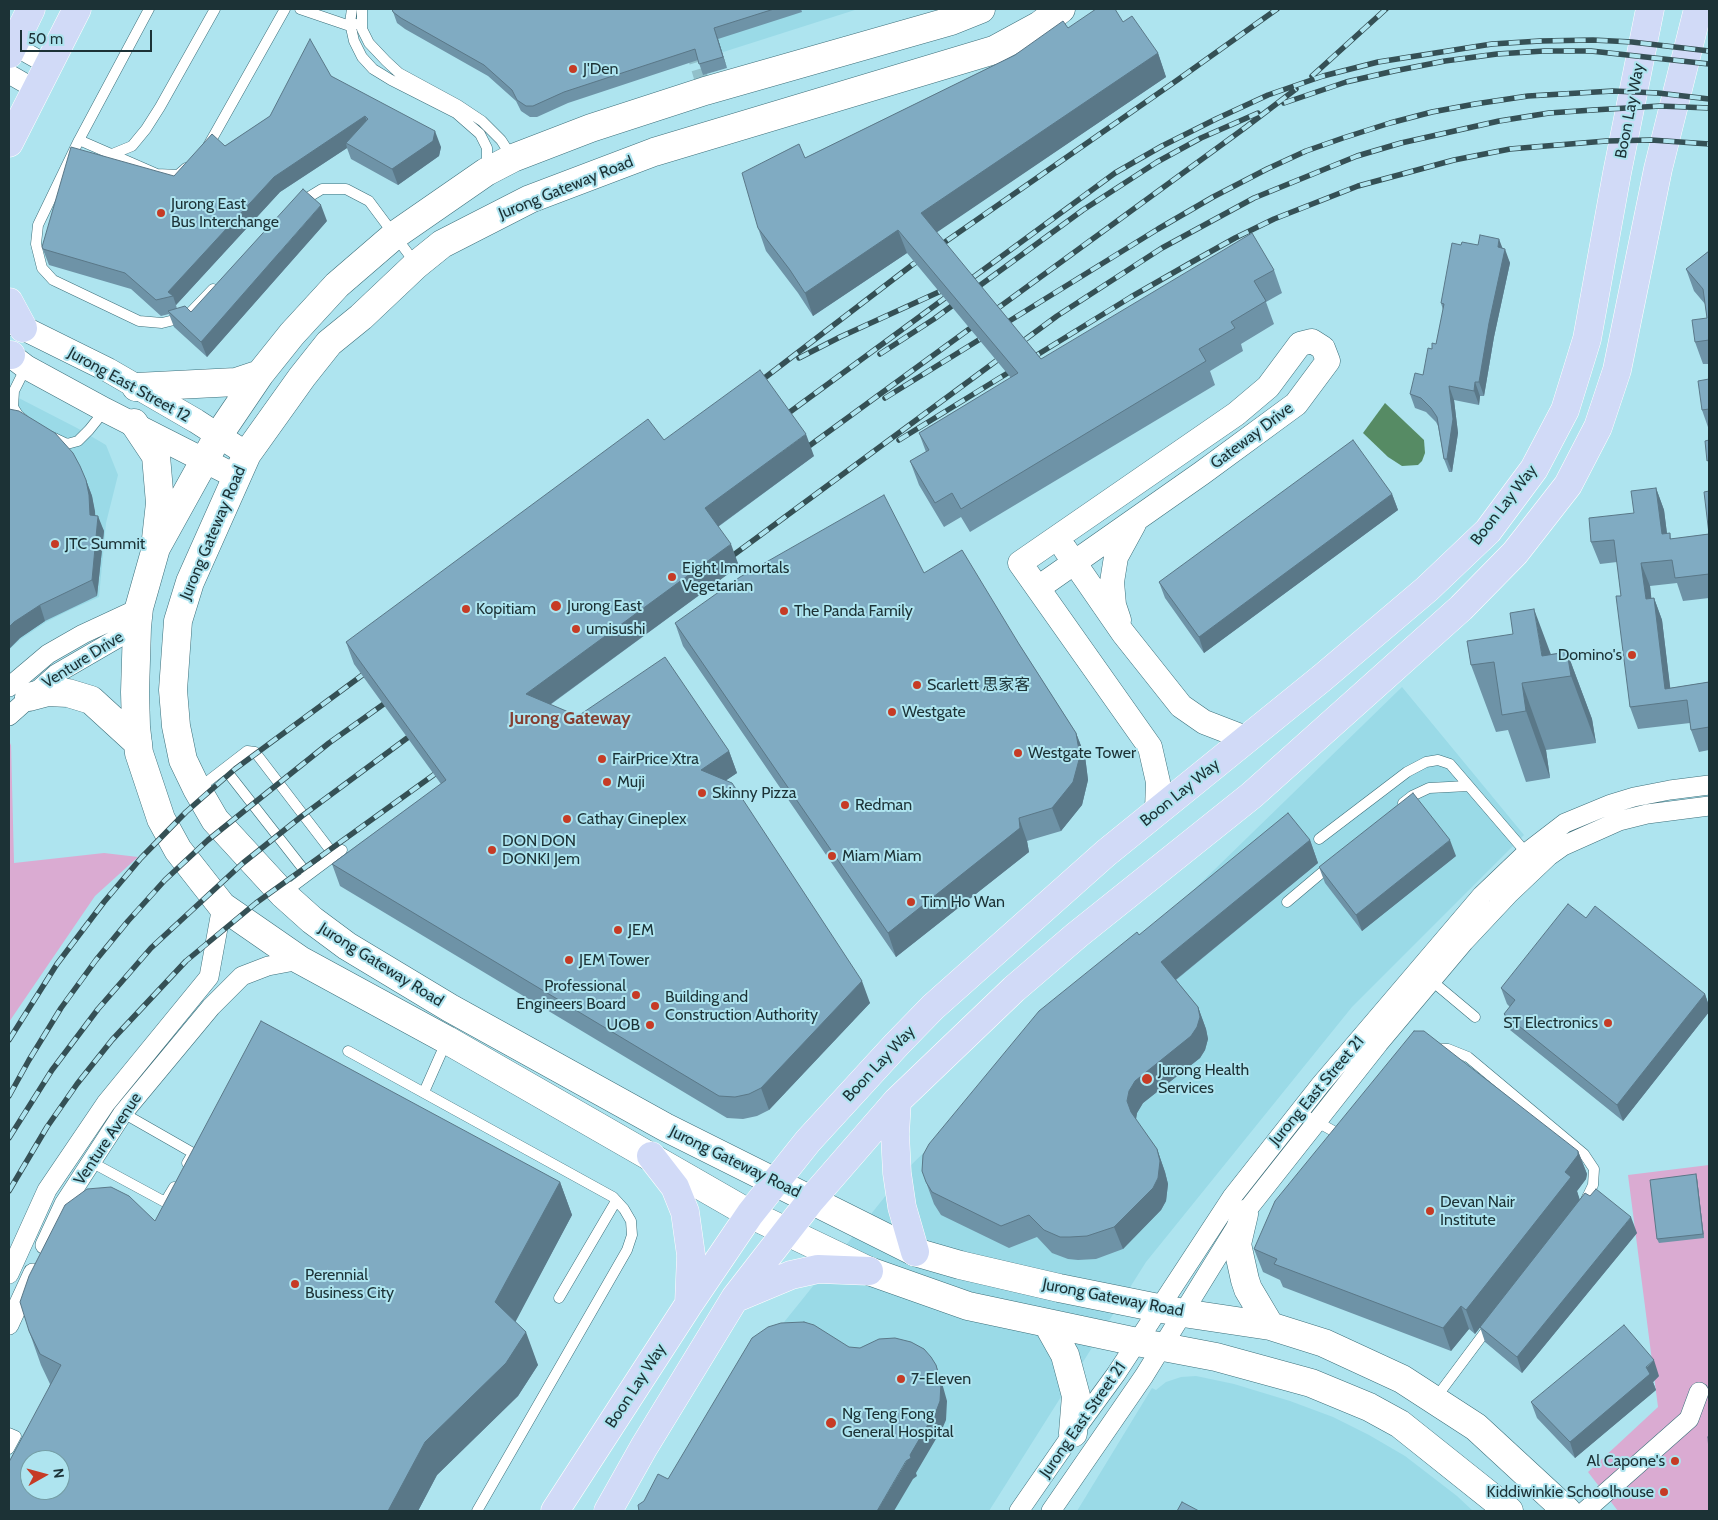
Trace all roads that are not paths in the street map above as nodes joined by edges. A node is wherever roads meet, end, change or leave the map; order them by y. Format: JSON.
{"nodes":[{"id":1,"x":31,"y":9,"type":"edge"},
{"id":2,"x":77,"y":9,"type":"edge"},
{"id":3,"x":149,"y":9,"type":"edge"},
{"id":4,"x":215,"y":9,"type":"edge"},
{"id":5,"x":285,"y":9,"type":"edge"},
{"id":6,"x":300,"y":9,"type":"edge"},
{"id":7,"x":352,"y":9,"type":"edge"},
{"id":8,"x":362,"y":9,"type":"edge"},
{"id":9,"x":981,"y":9,"type":"edge"},
{"id":10,"x":1061,"y":9,"type":"edge"},
{"id":11,"x":1650,"y":9,"type":"edge"},
{"id":12,"x":1698,"y":9,"type":"edge"},
{"id":13,"x":361,"y":22,"type":"junction"},
{"id":14,"x":350,"y":26,"type":"junction"},
{"id":15,"x":1700,"y":32,"type":"edge"},
{"id":16,"x":10,"y":47,"type":"edge"},
{"id":17,"x":48,"y":65,"type":"junction"},
{"id":18,"x":9,"y":74,"type":"edge"},
{"id":19,"x":406,"y":82,"type":"junction"},
{"id":20,"x":35,"y":89,"type":"junction"},
{"id":21,"x":79,"y":140,"type":"junction"},
{"id":22,"x":9,"y":143,"type":"edge"},
{"id":23,"x":110,"y":155,"type":"junction"},
{"id":24,"x":513,"y":158,"type":"junction"},
{"id":25,"x":486,"y":172,"type":"junction"},
{"id":26,"x":288,"y":209,"type":"edge"},
{"id":27,"x":395,"y":235,"type":"junction"},
{"id":28,"x":416,"y":265,"type":"junction"},
{"id":29,"x":220,"y":281,"type":"edge"},
{"id":30,"x":9,"y":302,"type":"edge"},
{"id":31,"x":16,"y":324,"type":"edge"},
{"id":32,"x":14,"y":358,"type":"edge"},
{"id":33,"x":260,"y":374,"type":"junction"},
{"id":34,"x":136,"y":387,"type":"junction"},
{"id":35,"x":105,"y":410,"type":"junction"},
{"id":36,"x":134,"y":423,"type":"junction"},
{"id":37,"x":218,"y":436,"type":"junction"},
{"id":38,"x":205,"y":459,"type":"junction"},
{"id":39,"x":242,"y":465,"type":"junction"},
{"id":40,"x":1137,"y":519,"type":"junction"},
{"id":41,"x":1057,"y":537,"type":"junction"},
{"id":42,"x":156,"y":548,"type":"junction"},
{"id":43,"x":1073,"y":563,"type":"junction"},
{"id":44,"x":1038,"y":588,"type":"junction"},
{"id":45,"x":184,"y":601,"type":"junction"},
{"id":46,"x":138,"y":618,"type":"junction"},
{"id":47,"x":1123,"y":633,"type":"junction"},
{"id":48,"x":173,"y":690,"type":"junction"},
{"id":49,"x":19,"y":692,"type":"edge"},
{"id":50,"x":135,"y":692,"type":"junction"},
{"id":51,"x":9,"y":716,"type":"edge"},
{"id":52,"x":1248,"y":739,"type":"junction"},
{"id":53,"x":138,"y":743,"type":"junction"},
{"id":54,"x":225,"y":769,"type":"junction"},
{"id":55,"x":1709,"y":785,"type":"edge"},
{"id":56,"x":1468,"y":786,"type":"junction"},
{"id":57,"x":197,"y":789,"type":"junction"},
{"id":58,"x":1709,"y":806,"type":"edge"},
{"id":59,"x":1397,"y":808,"type":"edge"},
{"id":60,"x":1157,"y":811,"type":"junction"},
{"id":61,"x":1319,"y":839,"type":"dead end"},
{"id":62,"x":1338,"y":858,"type":"edge"},
{"id":63,"x":1532,"y":859,"type":"junction"},
{"id":64,"x":308,"y":875,"type":"junction"},
{"id":65,"x":283,"y":894,"type":"junction"},
{"id":66,"x":1287,"y":902,"type":"dead end"},
{"id":67,"x":222,"y":906,"type":"junction"},
{"id":68,"x":300,"y":960,"type":"junction"},
{"id":69,"x":1432,"y":981,"type":"junction"},
{"id":70,"x":1476,"y":1017,"type":"dead end"},
{"id":71,"x":447,"y":1040,"type":"junction"},
{"id":72,"x":896,"y":1044,"type":"junction"},
{"id":73,"x":1421,"y":1046,"type":"edge"},
{"id":74,"x":348,"y":1051,"type":"dead end"},
{"id":75,"x":928,"y":1071,"type":"junction"},
{"id":76,"x":1321,"y":1084,"type":"junction"},
{"id":77,"x":424,"y":1092,"type":"junction"},
{"id":78,"x":1339,"y":1093,"type":"junction"},
{"id":79,"x":898,"y":1101,"type":"junction"},
{"id":80,"x":123,"y":1112,"type":"junction"},
{"id":81,"x":1299,"y":1112,"type":"junction"},
{"id":82,"x":1316,"y":1122,"type":"junction"},
{"id":83,"x":1350,"y":1123,"type":"edge"},
{"id":84,"x":651,"y":1156,"type":"junction"},
{"id":85,"x":91,"y":1162,"type":"junction"},
{"id":86,"x":774,"y":1183,"type":"junction"},
{"id":87,"x":811,"y":1200,"type":"junction"},
{"id":88,"x":616,"y":1201,"type":"junction"},
{"id":89,"x":750,"y":1214,"type":"junction"},
{"id":90,"x":1244,"y":1214,"type":"junction"},
{"id":91,"x":1574,"y":1218,"type":"edge"},
{"id":92,"x":786,"y":1230,"type":"junction"},
{"id":93,"x":915,"y":1252,"type":"junction"},
{"id":94,"x":869,"y":1271,"type":"junction"},
{"id":95,"x":9,"y":1274,"type":"edge"},
{"id":96,"x":560,"y":1298,"type":"dead end"},
{"id":97,"x":735,"y":1298,"type":"junction"},
{"id":98,"x":689,"y":1304,"type":"junction"},
{"id":99,"x":1171,"y":1310,"type":"junction"},
{"id":100,"x":1498,"y":1315,"type":"edge"},
{"id":101,"x":1047,"y":1323,"type":"junction"},
{"id":102,"x":9,"y":1325,"type":"edge"},
{"id":103,"x":1270,"y":1326,"type":"junction"},
{"id":104,"x":1149,"y":1344,"type":"junction"},
{"id":105,"x":1434,"y":1400,"type":"junction"},
{"id":106,"x":9,"y":1433,"type":"edge"},
{"id":107,"x":1073,"y":1433,"type":"junction"},
{"id":108,"x":9,"y":1449,"type":"edge"},
{"id":109,"x":477,"y":1511,"type":"edge"},
{"id":110,"x":555,"y":1511,"type":"edge"},
{"id":111,"x":608,"y":1511,"type":"edge"},
{"id":112,"x":1019,"y":1511,"type":"edge"},
{"id":113,"x":1050,"y":1511,"type":"edge"},
{"id":114,"x":1509,"y":1511,"type":"edge"},
{"id":115,"x":1569,"y":1511,"type":"edge"},
{"id":116,"x":1585,"y":1511,"type":"edge"}],
"edges":[{"from":1,"to":16,"type":"main road"},
{"from":2,"to":17,"type":"main road"},
{"from":3,"to":21,"type":"lane"},
{"from":4,"to":23,"type":"lane"},
{"from":5,"to":23,"type":"lane"},
{"from":6,"to":14,"type":"lane"},
{"from":7,"to":14,"type":"lane"},
{"from":8,"to":13,"type":"lane"},
{"from":9,"to":24,"type":"main road","name":"Jurong Gateway Road"},
{"from":10,"to":28,"type":"main road","name":"Jurong Gateway Road"},
{"from":11,"to":52,"type":"main road","name":"Boon Lay Way"},
{"from":12,"to":15,"type":"main road"},
{"from":13,"to":14,"type":"lane"},
{"from":13,"to":19,"type":"lane"},
{"from":14,"to":19,"type":"lane"},
{"from":15,"to":75,"type":"main road"},
{"from":16,"to":17,"type":"street"},
{"from":17,"to":20,"type":"main road"},
{"from":18,"to":20,"type":"street"},
{"from":19,"to":24,"type":"lane"},
{"from":19,"to":25,"type":"lane"},
{"from":20,"to":22,"type":"main road"},
{"from":21,"to":23,"type":"lane"},
{"from":21,"to":29,"type":"lane"},
{"from":24,"to":25,"type":"main road","name":"Jurong Gateway Road"},
{"from":25,"to":27,"type":"main road","name":"Jurong Gateway Road"},
{"from":26,"to":27,"type":"lane"},
{"from":27,"to":28,"type":"lane"},
{"from":27,"to":33,"type":"main road","name":"Jurong Gateway Road"},
{"from":28,"to":39,"type":"main road","name":"Jurong Gateway Road"},
{"from":30,"to":31,"type":"main road"},
{"from":31,"to":34,"type":"street","name":"Jurong East Street 12"},
{"from":32,"to":35,"type":"street","name":"Jurong East Street 12"},
{"from":32,"to":35,"type":"lane"},
{"from":33,"to":34,"type":"main road"},
{"from":33,"to":37,"type":"main road","name":"Jurong Gateway Road"},
{"from":34,"to":37,"type":"street","name":"Jurong East Street 12"},
{"from":35,"to":36,"type":"street","name":"Jurong East Street 12"},
{"from":36,"to":38,"type":"street","name":"Jurong East Street 12"},
{"from":36,"to":42,"type":"main road"},
{"from":37,"to":38,"type":"main road","name":"Jurong Gateway Road"},
{"from":37,"to":39,"type":"street","name":"Jurong East Street 12"},
{"from":38,"to":39,"type":"street","name":"Jurong East Street 12"},
{"from":38,"to":42,"type":"main road","name":"Jurong Gateway Road"},
{"from":39,"to":45,"type":"main road","name":"Jurong Gateway Road"},
{"from":40,"to":41,"type":"street","name":"Gateway Drive"},
{"from":40,"to":43,"type":"street","name":"Gateway Drive"},
{"from":40,"to":47,"type":"street"},
{"from":41,"to":43,"type":"street"},
{"from":41,"to":44,"type":"street","name":"Gateway Drive"},
{"from":42,"to":46,"type":"main road","name":"Jurong Gateway Road"},
{"from":43,"to":44,"type":"street","name":"Gateway Drive"},
{"from":43,"to":47,"type":"street"},
{"from":44,"to":60,"type":"street","name":"Gateway Drive"},
{"from":45,"to":46,"type":"main road"},
{"from":45,"to":48,"type":"main road","name":"Jurong Gateway Road"},
{"from":46,"to":49,"type":"street","name":"Venture Drive"},
{"from":46,"to":50,"type":"main road","name":"Jurong Gateway Road"},
{"from":47,"to":52,"type":"street"},
{"from":48,"to":50,"type":"main road"},
{"from":48,"to":57,"type":"main road","name":"Jurong Gateway Road"},
{"from":49,"to":51,"type":"street","name":"Venture Drive"},
{"from":49,"to":53,"type":"main road"},
{"from":50,"to":53,"type":"main road","name":"Jurong Gateway Road"},
{"from":52,"to":60,"type":"main road","name":"Boon Lay Way"},
{"from":53,"to":67,"type":"main road","name":"Jurong Gateway Road"},
{"from":54,"to":57,"type":"lane"},
{"from":54,"to":64,"type":"lane"},
{"from":54,"to":64,"type":"lane"},
{"from":55,"to":63,"type":"street","name":"Jurong East Street 21"},
{"from":56,"to":59,"type":"lane"},
{"from":56,"to":61,"type":"lane"},
{"from":56,"to":63,"type":"lane"},
{"from":57,"to":65,"type":"main road","name":"Jurong Gateway Road"},
{"from":58,"to":63,"type":"street","name":"Jurong East Street 21"},
{"from":60,"to":72,"type":"main road","name":"Boon Lay Way"},
{"from":62,"to":66,"type":"lane"},
{"from":63,"to":69,"type":"street","name":"Jurong East Street 21"},
{"from":63,"to":76,"type":"street","name":"Jurong East Street 21"},
{"from":64,"to":65,"type":"lane"},
{"from":65,"to":86,"type":"main road","name":"Jurong Gateway Road"},
{"from":67,"to":68,"type":"main road","name":"Jurong Gateway Road"},
{"from":67,"to":95,"type":"street","name":"Venture Avenue"},
{"from":68,"to":71,"type":"main road","name":"Jurong Gateway Road"},
{"from":68,"to":80,"type":"street","name":"Venture Avenue"},
{"from":69,"to":70,"type":"lane"},
{"from":69,"to":78,"type":"street","name":"Jurong East Street 21"},
{"from":71,"to":77,"type":"lane"},
{"from":71,"to":84,"type":"main road","name":"Jurong Gateway Road"},
{"from":72,"to":75,"type":"main road"},
{"from":72,"to":86,"type":"main road","name":"Boon Lay Way"},
{"from":73,"to":91,"type":"lane"},
{"from":74,"to":77,"type":"lane"},
{"from":75,"to":79,"type":"main road"},
{"from":76,"to":78,"type":"lane"},
{"from":76,"to":81,"type":"street","name":"Jurong East Street 21"},
{"from":77,"to":88,"type":"lane"},
{"from":78,"to":82,"type":"street","name":"Jurong East Street 21"},
{"from":79,"to":87,"type":"main road"},
{"from":79,"to":93,"type":"main road"},
{"from":80,"to":85,"type":"street","name":"Venture Avenue"},
{"from":80,"to":85,"type":"lane"},
{"from":81,"to":82,"type":"lane"},
{"from":81,"to":99,"type":"street","name":"Jurong East Street 21"},
{"from":82,"to":83,"type":"lane"},
{"from":82,"to":90,"type":"street","name":"Jurong East Street 21"},
{"from":84,"to":89,"type":"main road","name":"Jurong Gateway Road"},
{"from":84,"to":98,"type":"main road"},
{"from":85,"to":102,"type":"street","name":"Venture Avenue"},
{"from":86,"to":87,"type":"main road","name":"Jurong Gateway Road"},
{"from":86,"to":89,"type":"main road","name":"Boon Lay Way"},
{"from":87,"to":92,"type":"main road"},
{"from":87,"to":93,"type":"main road","name":"Jurong Gateway Road"},
{"from":88,"to":96,"type":"lane"},
{"from":88,"to":109,"type":"lane"},
{"from":89,"to":92,"type":"main road","name":"Jurong Gateway Road"},
{"from":89,"to":98,"type":"main road","name":"Boon Lay Way"},
{"from":90,"to":99,"type":"street","name":"Jurong East Street 21"},
{"from":90,"to":103,"type":"main road"},
{"from":92,"to":94,"type":"main road","name":"Jurong Gateway Road"},
{"from":92,"to":97,"type":"main road"},
{"from":93,"to":99,"type":"main road","name":"Jurong Gateway Road"},
{"from":94,"to":97,"type":"main road"},
{"from":94,"to":101,"type":"main road","name":"Jurong Gateway Road"},
{"from":97,"to":111,"type":"main road"},
{"from":98,"to":110,"type":"main road","name":"Boon Lay Way"},
{"from":99,"to":103,"type":"main road","name":"Jurong Gateway Road"},
{"from":99,"to":104,"type":"street","name":"Jurong East Street 21"},
{"from":99,"to":104,"type":"street","name":"Jurong East Street 21"},
{"from":100,"to":105,"type":"lane"},
{"from":101,"to":104,"type":"main road","name":"Jurong Gateway Road"},
{"from":101,"to":107,"type":"main road"},
{"from":103,"to":105,"type":"main road","name":"Jurong Gateway Road"},
{"from":104,"to":107,"type":"street","name":"Jurong East Street 21"},
{"from":104,"to":113,"type":"street","name":"Jurong East Street 21"},
{"from":104,"to":114,"type":"main road","name":"Jurong Gateway Road"},
{"from":105,"to":115,"type":"main road","name":"Jurong Gateway Road"},
{"from":106,"to":108,"type":"lane"},
{"from":107,"to":112,"type":"street","name":"Jurong East Street 21"},
{"from":115,"to":116,"type":"street"}]}
